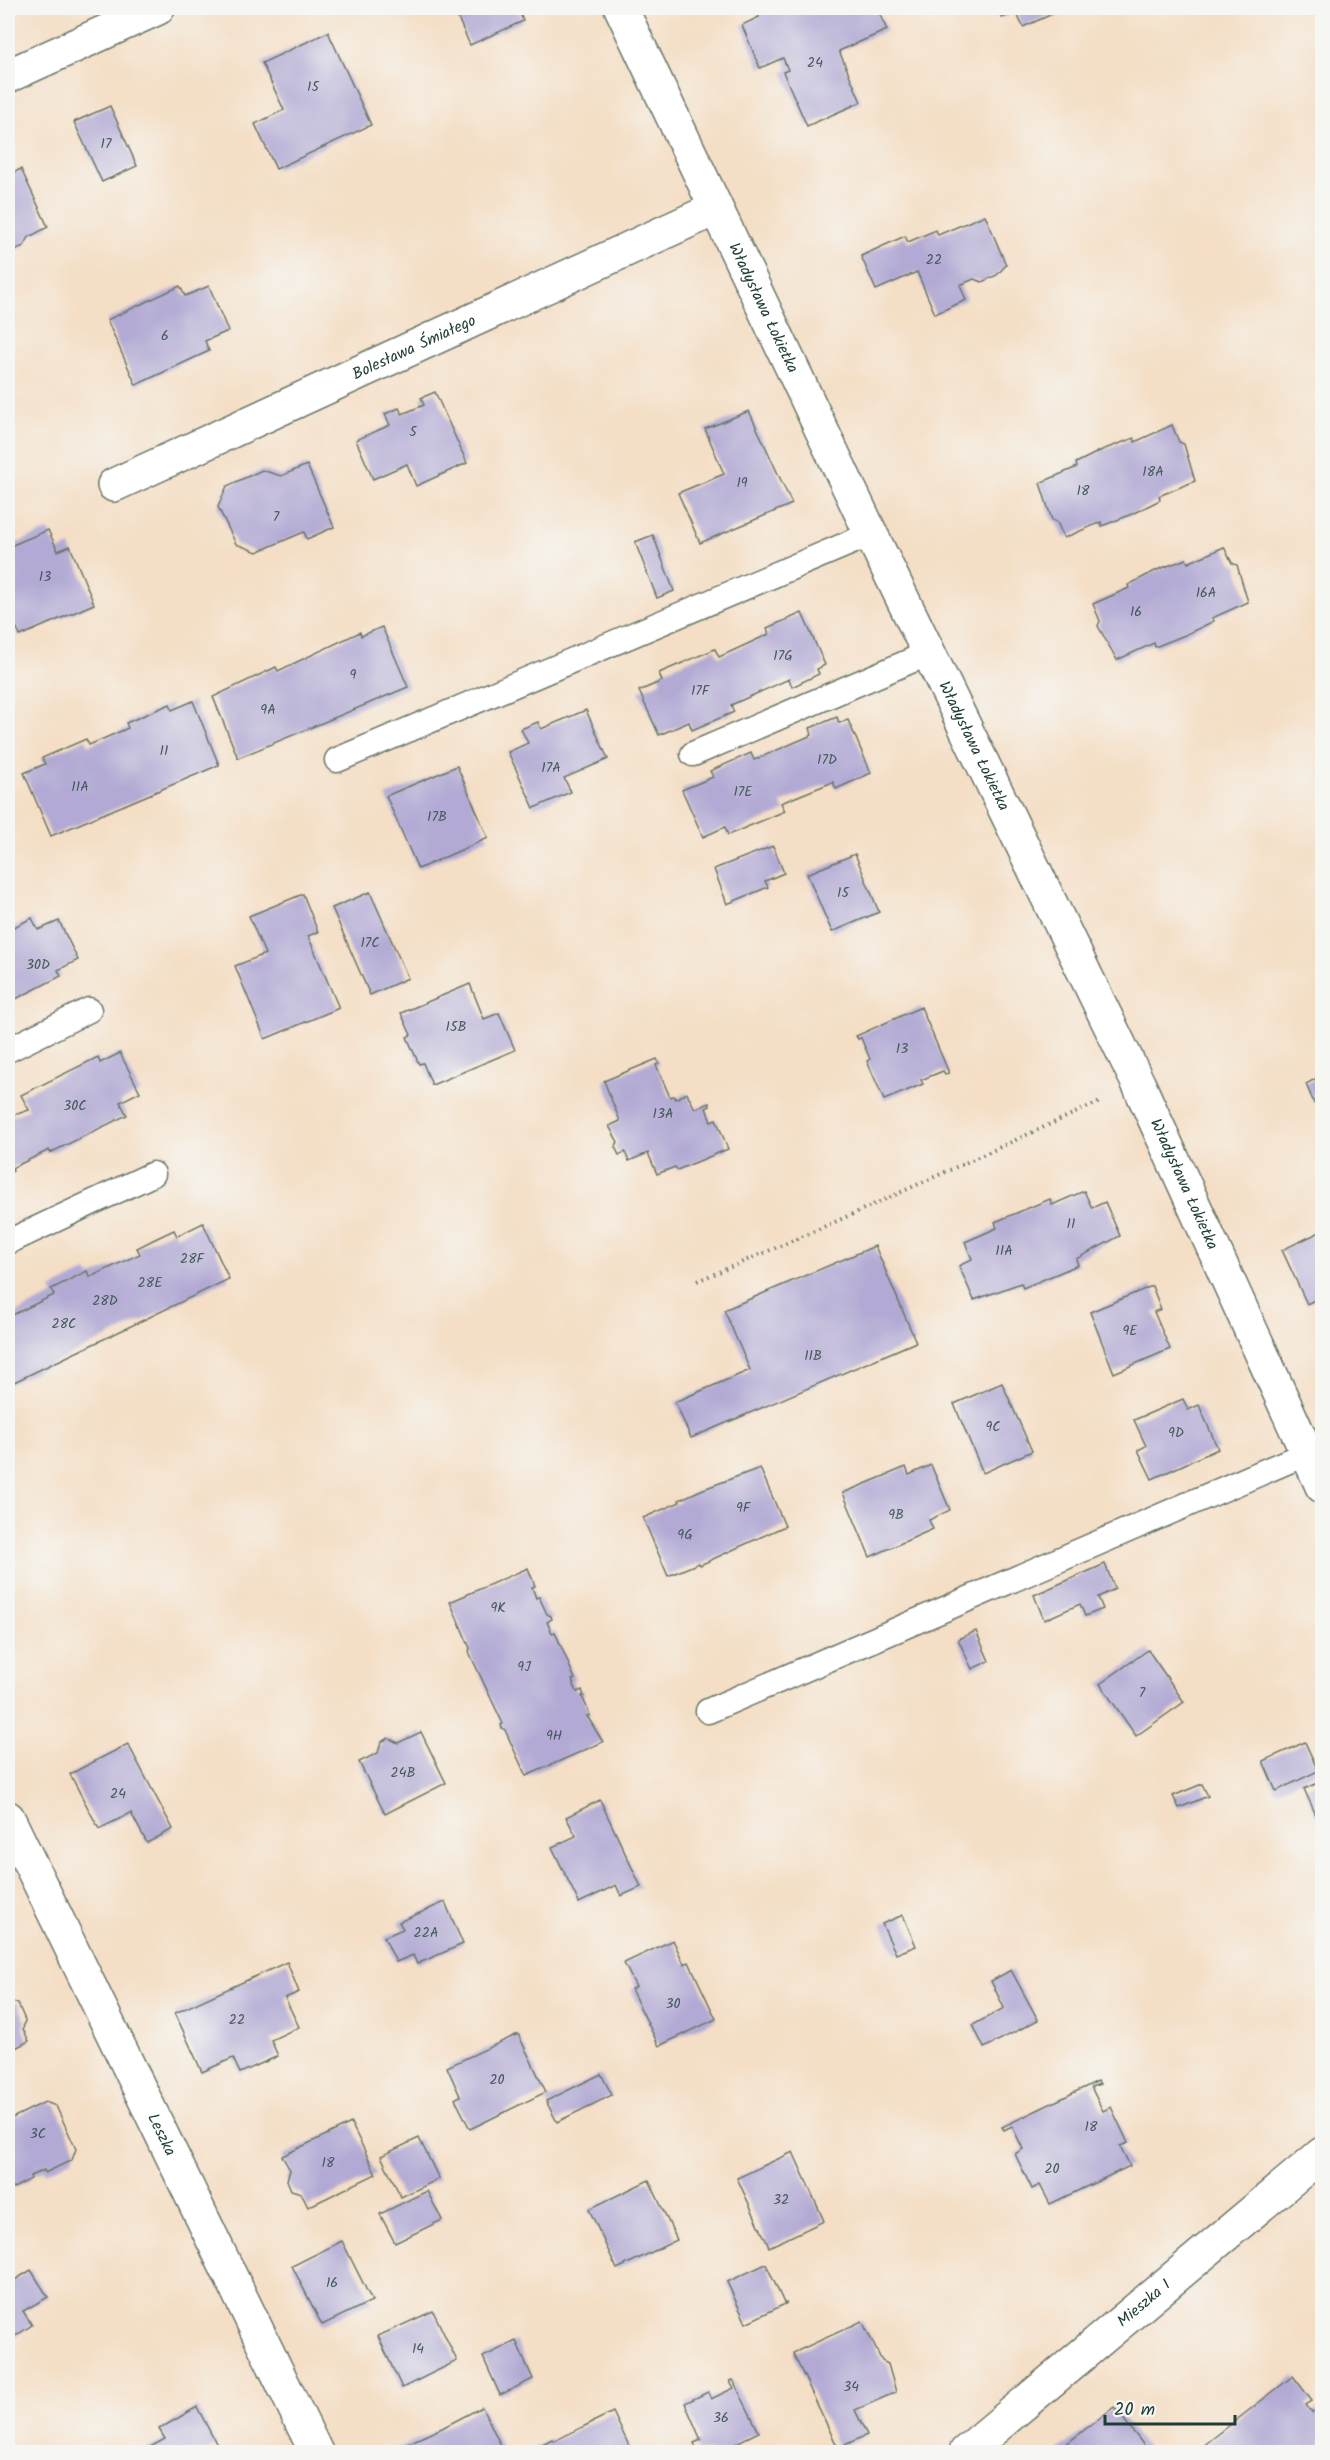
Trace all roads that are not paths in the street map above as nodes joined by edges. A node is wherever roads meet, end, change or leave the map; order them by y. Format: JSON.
{"nodes":[{"id":1,"x":158,"y":8,"type":"edge"},
{"id":2,"x":621,"y":8,"type":"edge"},
{"id":3,"x":8,"y":76,"type":"edge"},
{"id":4,"x":715,"y":209,"type":"junction"},
{"id":5,"x":114,"y":485,"type":"dead end"},
{"id":6,"x":872,"y":534,"type":"junction"},
{"id":7,"x":929,"y":653,"type":"junction"},
{"id":8,"x":693,"y":754,"type":"dead end"},
{"id":9,"x":337,"y":760,"type":"dead end"},
{"id":10,"x":89,"y":1010,"type":"dead end"},
{"id":11,"x":8,"y":1050,"type":"edge"},
{"id":12,"x":153,"y":1174,"type":"dead end"},
{"id":13,"x":8,"y":1242,"type":"edge"},
{"id":14,"x":1307,"y":1453,"type":"junction"},
{"id":15,"x":1323,"y":1485,"type":"edge"},
{"id":16,"x":708,"y":1711,"type":"dead end"},
{"id":17,"x":8,"y":1818,"type":"edge"},
{"id":18,"x":1323,"y":2154,"type":"edge"},
{"id":19,"x":315,"y":2452,"type":"edge"},
{"id":20,"x":966,"y":2452,"type":"edge"}],
"edges":[{"from":1,"to":3,"type":"street"},
{"from":2,"to":4,"type":"street","name":"Władysława Łokietka"},
{"from":4,"to":5,"type":"street","name":"Bolesława Śmiałego"},
{"from":4,"to":6,"type":"street","name":"Władysława Łokietka"},
{"from":6,"to":7,"type":"street","name":"Władysława Łokietka"},
{"from":6,"to":9,"type":"lane"},
{"from":7,"to":8,"type":"lane"},
{"from":7,"to":14,"type":"street","name":"Władysława Łokietka"},
{"from":10,"to":11,"type":"lane"},
{"from":12,"to":13,"type":"lane"},
{"from":14,"to":15,"type":"street","name":"Władysława Łokietka"},
{"from":14,"to":16,"type":"lane"},
{"from":17,"to":19,"type":"street","name":"Leszka"},
{"from":18,"to":20,"type":"street","name":"Mieszka I"}]}
